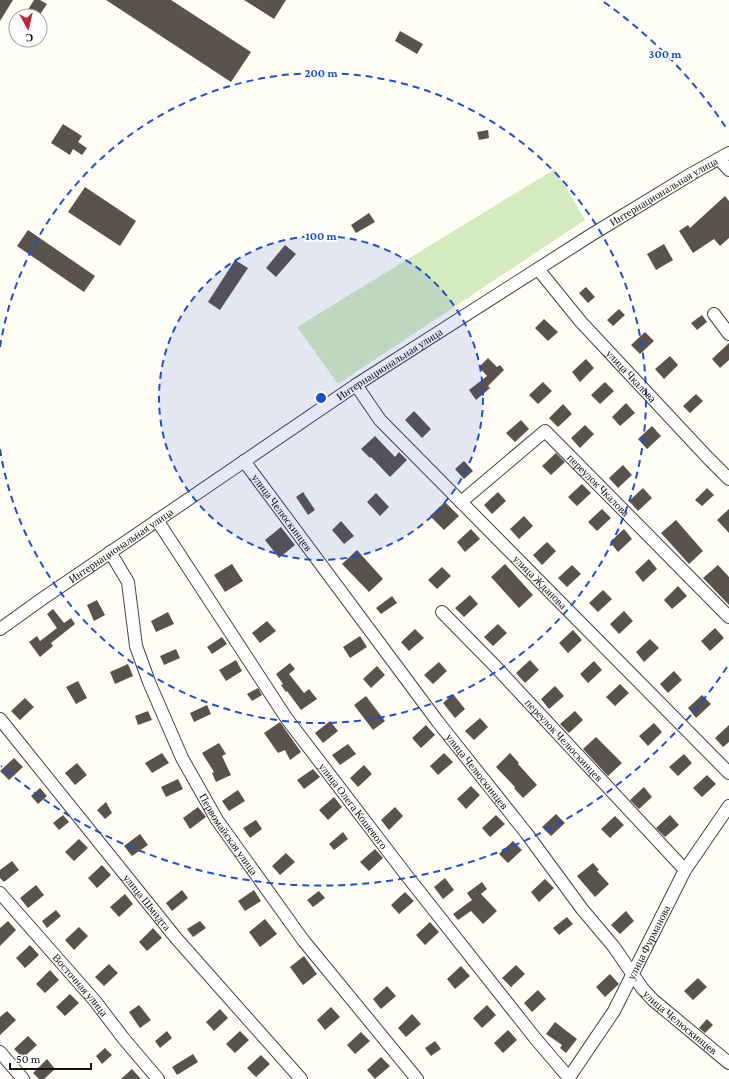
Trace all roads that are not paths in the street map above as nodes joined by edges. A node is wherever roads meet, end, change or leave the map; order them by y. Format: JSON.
{"nodes":[{"id":1,"x":724,"y":156,"type":"edge"},
{"id":2,"x":729,"y":170,"type":"edge"},
{"id":3,"x":538,"y":269,"type":"junction"},
{"id":4,"x":714,"y":314,"type":"dead end"},
{"id":5,"x":729,"y":334,"type":"edge"},
{"id":6,"x":356,"y":385,"type":"junction"},
{"id":7,"x":244,"y":461,"type":"junction"},
{"id":8,"x":729,"y":479,"type":"edge"},
{"id":9,"x":461,"y":502,"type":"junction"},
{"id":10,"x":157,"y":520,"type":"junction"},
{"id":11,"x":110,"y":552,"type":"junction"},
{"id":12,"x":442,"y":612,"type":"dead end"},
{"id":13,"x":729,"y":617,"type":"edge"},
{"id":14,"x":0,"y":629,"type":"edge"},
{"id":15,"x":0,"y":719,"type":"edge"},
{"id":16,"x":729,"y":773,"type":"edge"},
{"id":17,"x":729,"y":806,"type":"edge"},
{"id":18,"x":685,"y":870,"type":"junction"},
{"id":19,"x":0,"y":893,"type":"edge"},
{"id":20,"x":633,"y":975,"type":"junction"},
{"id":21,"x":0,"y":1052,"type":"edge"},
{"id":22,"x":729,"y":1063,"type":"edge"},
{"id":23,"x":569,"y":1078,"type":"edge"},
{"id":24,"x":23,"y":1079,"type":"edge"},
{"id":25,"x":158,"y":1079,"type":"edge"},
{"id":26,"x":301,"y":1079,"type":"edge"},
{"id":27,"x":417,"y":1079,"type":"edge"}],
"edges":[{"from":1,"to":2,"type":"street"},
{"from":1,"to":3,"type":"street","name":"Интернациональная улица"},
{"from":3,"to":6,"type":"street","name":"Интернациональная улица"},
{"from":3,"to":8,"type":"street","name":"улица Чкалова"},
{"from":4,"to":5,"type":"street"},
{"from":6,"to":7,"type":"street","name":"Интернациональная улица"},
{"from":6,"to":9,"type":"street","name":"улица Жданова"},
{"from":7,"to":10,"type":"street","name":"Интернациональная улица"},
{"from":7,"to":20,"type":"street","name":"улица Челюскинцев"},
{"from":9,"to":13,"type":"street","name":"переулок Чкалова"},
{"from":9,"to":16,"type":"street","name":"улица Жданова"},
{"from":10,"to":11,"type":"street","name":"Интернациональная улица"},
{"from":10,"to":23,"type":"street","name":"улица Олега Кошевого"},
{"from":11,"to":14,"type":"street","name":"Интернациональная улица"},
{"from":11,"to":27,"type":"street","name":"Первомайская улица"},
{"from":12,"to":18,"type":"street","name":"переулок Челюскинцев"},
{"from":15,"to":26,"type":"street","name":"улица Шмидта"},
{"from":17,"to":18,"type":"street","name":"улица Фурманова"},
{"from":18,"to":20,"type":"street","name":"улица Фурманова"},
{"from":19,"to":25,"type":"street","name":"Восточная улица"},
{"from":20,"to":22,"type":"street","name":"улица Челюскинцев"},
{"from":20,"to":23,"type":"street","name":"улица Фурманова"},
{"from":21,"to":24,"type":"street"}]}
